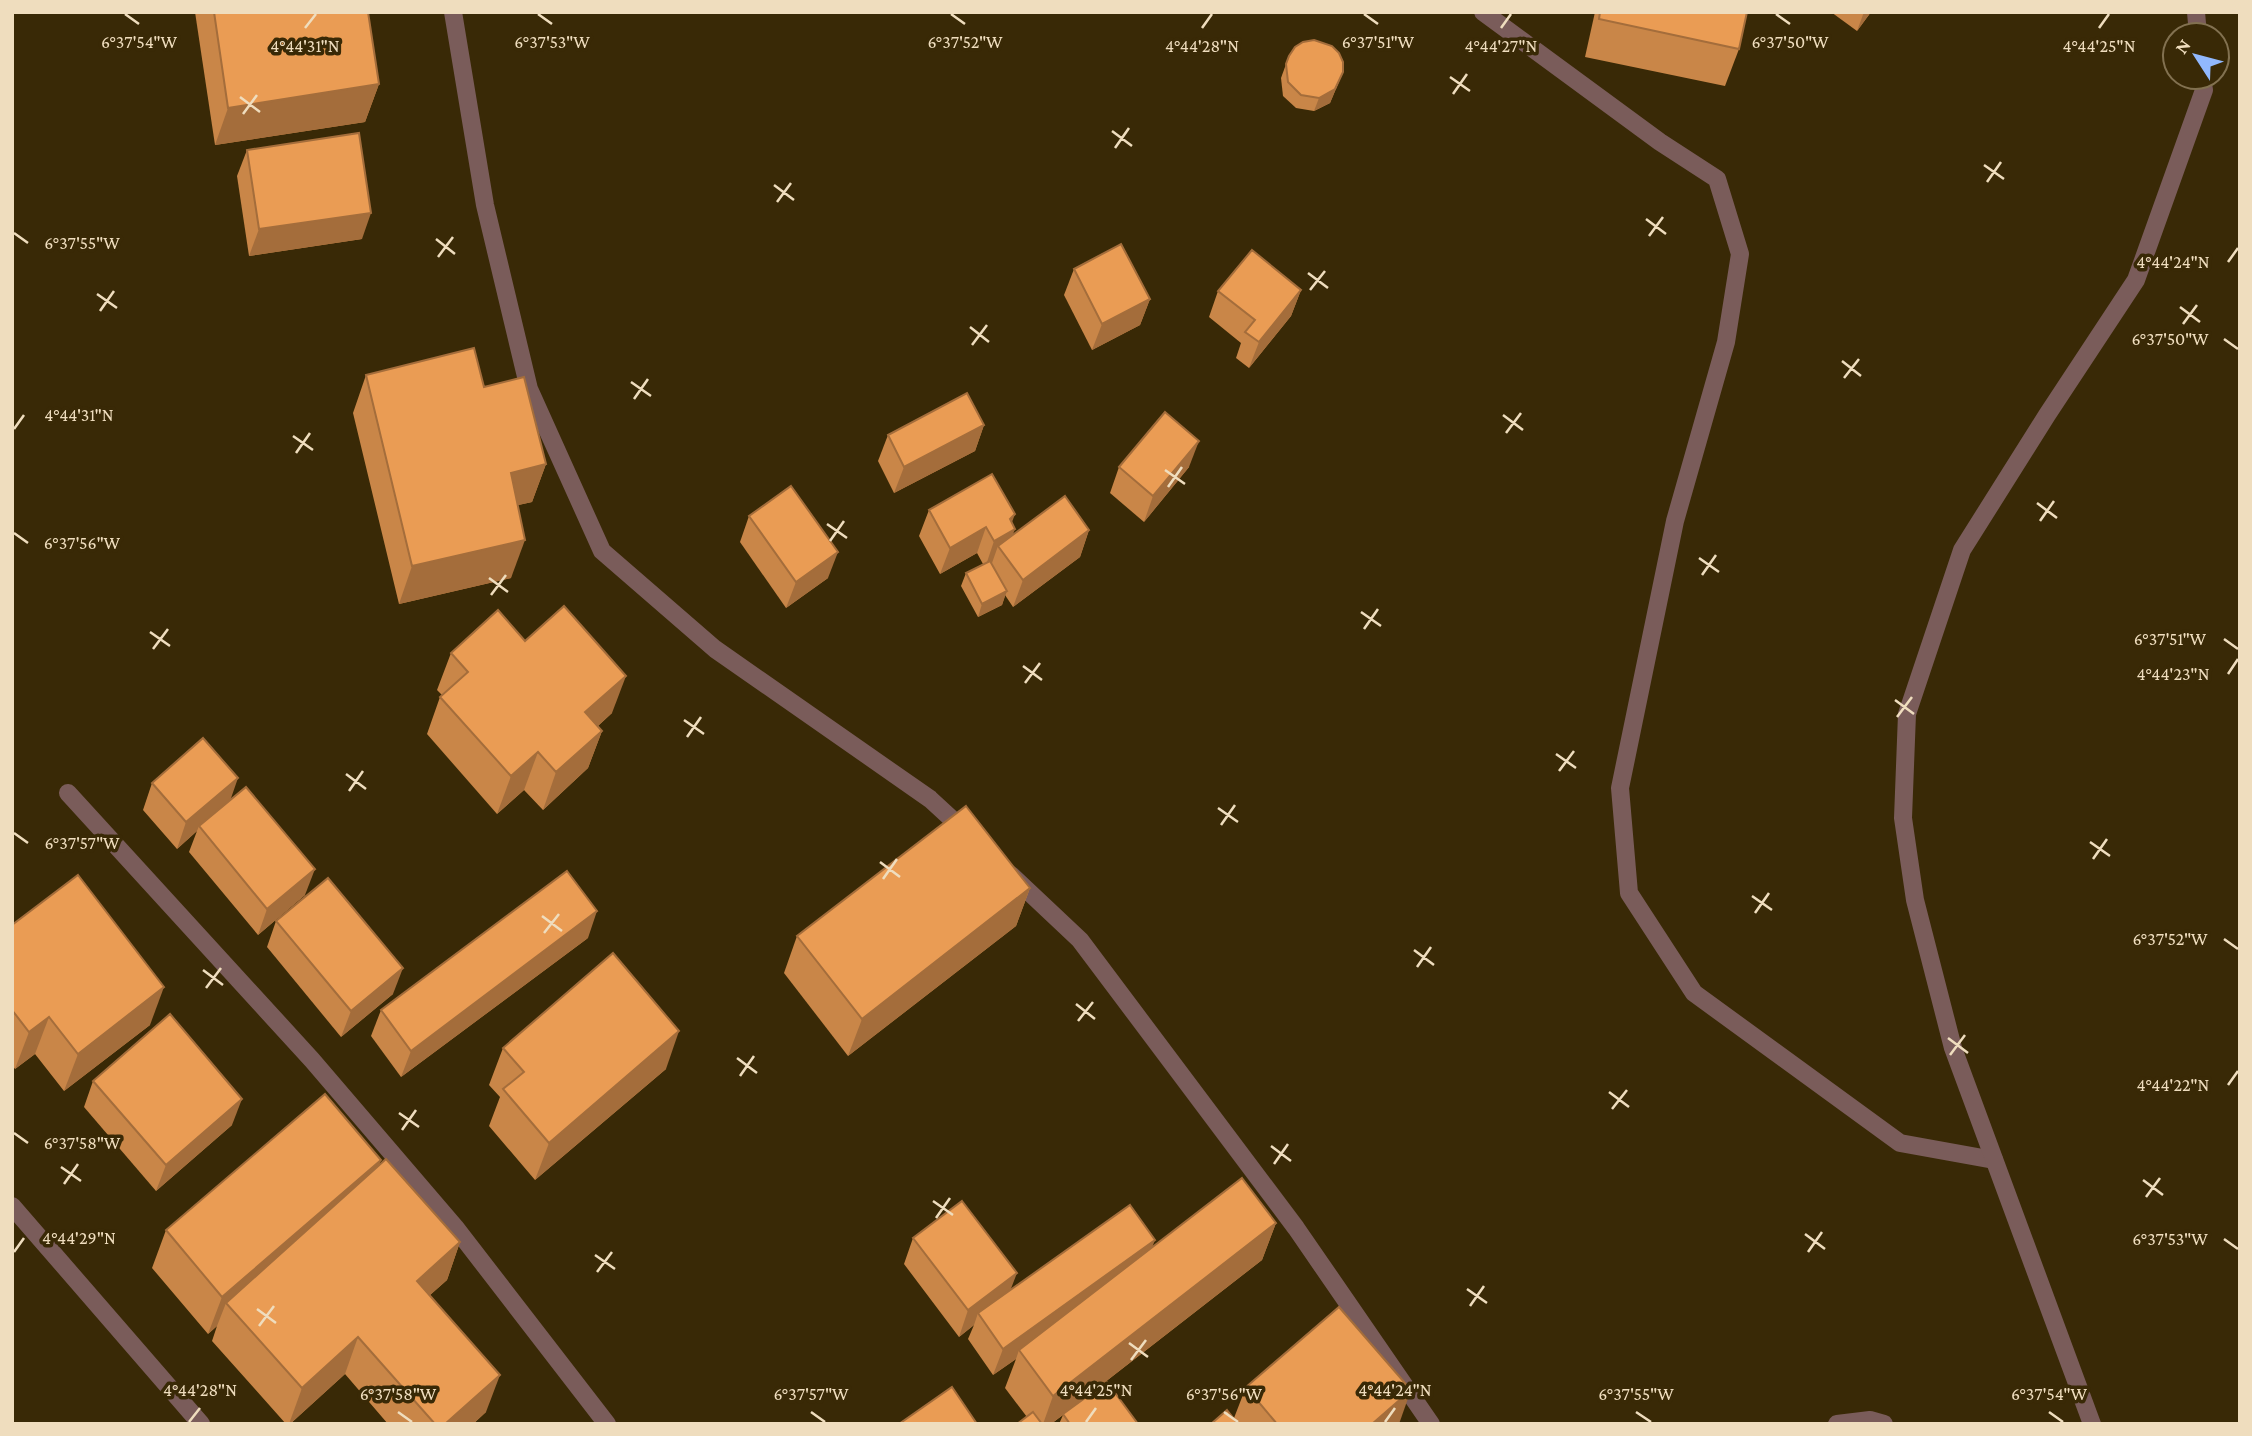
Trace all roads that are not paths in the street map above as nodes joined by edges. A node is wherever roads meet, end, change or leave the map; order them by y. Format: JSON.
{"nodes":[{"id":1,"x":453,"y":12,"type":"edge"},
{"id":2,"x":1483,"y":12,"type":"edge"},
{"id":3,"x":2204,"y":91,"type":"edge"},
{"id":4,"x":68,"y":793,"type":"dead end"},
{"id":5,"x":980,"y":846,"type":"edge"},
{"id":6,"x":1000,"y":865,"type":"edge"},
{"id":7,"x":1994,"y":1160,"type":"junction"},
{"id":8,"x":12,"y":1206,"type":"edge"},
{"id":9,"x":201,"y":1424,"type":"edge"},
{"id":10,"x":607,"y":1424,"type":"edge"},
{"id":11,"x":1431,"y":1424,"type":"edge"},
{"id":12,"x":1837,"y":1424,"type":"edge"},
{"id":13,"x":1884,"y":1424,"type":"edge"},
{"id":14,"x":2092,"y":1424,"type":"edge"}],
"edges":[{"from":1,"to":5,"type":"street"},
{"from":2,"to":7,"type":"street"},
{"from":3,"to":7,"type":"street"},
{"from":4,"to":10,"type":"street"},
{"from":6,"to":11,"type":"street"},
{"from":7,"to":14,"type":"street"},
{"from":8,"to":9,"type":"street"},
{"from":12,"to":13,"type":"street"}]}
